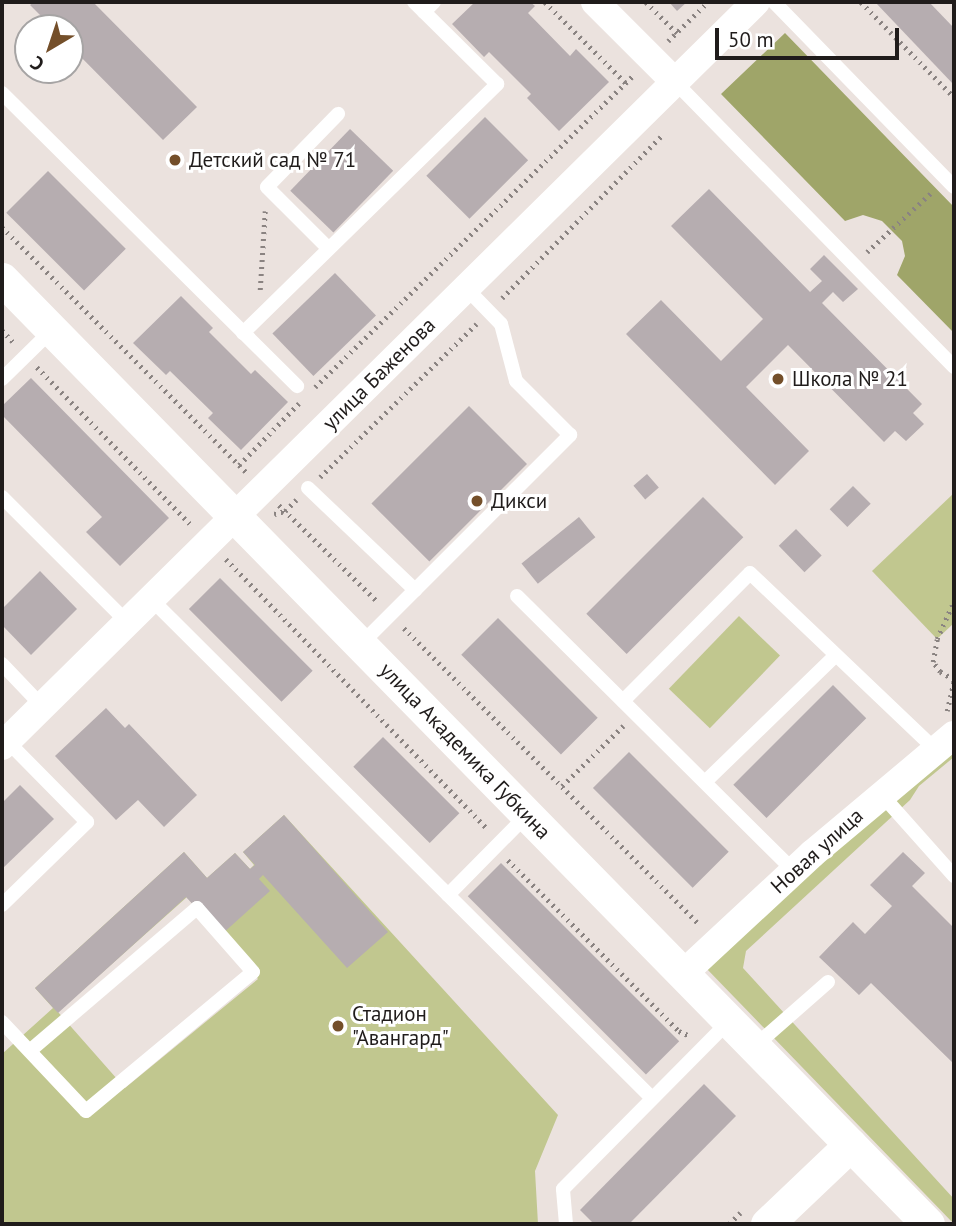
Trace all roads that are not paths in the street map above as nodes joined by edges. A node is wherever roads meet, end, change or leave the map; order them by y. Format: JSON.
{"nodes":[{"id":1,"x":595,"y":2,"type":"edge"},
{"id":2,"x":756,"y":2,"type":"edge"},
{"id":3,"x":774,"y":2,"type":"edge"},
{"id":4,"x":424,"y":5,"type":"edge"},
{"id":5,"x":675,"y":82,"type":"junction"},
{"id":6,"x":2,"y":93,"type":"edge"},
{"id":7,"x":338,"y":114,"type":"dead end"},
{"id":8,"x":950,"y":183,"type":"edge"},
{"id":9,"x":328,"y":248,"type":"junction"},
{"id":10,"x":2,"y":279,"type":"edge"},
{"id":11,"x":466,"y":288,"type":"junction"},
{"id":12,"x":52,"y":330,"type":"junction"},
{"id":13,"x":243,"y":333,"type":"junction"},
{"id":14,"x":954,"y":367,"type":"edge"},
{"id":15,"x":2,"y":379,"type":"edge"},
{"id":16,"x":304,"y":389,"type":"road end"},
{"id":17,"x":308,"y":488,"type":"dead end"},
{"id":18,"x":2,"y":497,"type":"edge"},
{"id":19,"x":234,"y":516,"type":"junction"},
{"id":20,"x":415,"y":590,"type":"junction"},
{"id":21,"x":517,"y":596,"type":"dead end"},
{"id":22,"x":150,"y":599,"type":"junction"},
{"id":23,"x":127,"y":622,"type":"junction"},
{"id":24,"x":360,"y":644,"type":"junction"},
{"id":25,"x":836,"y":655,"type":"junction"},
{"id":26,"x":2,"y":664,"type":"edge"},
{"id":27,"x":622,"y":701,"type":"junction"},
{"id":28,"x":42,"y":706,"type":"junction"},
{"id":29,"x":4,"y":743,"type":"edge"},
{"id":30,"x":944,"y":743,"type":"edge"},
{"id":31,"x":705,"y":782,"type":"junction"},
{"id":32,"x":881,"y":794,"type":"junction"},
{"id":33,"x":528,"y":814,"type":"junction"},
{"id":34,"x":794,"y":871,"type":"junction"},
{"id":35,"x":954,"y":876,"type":"edge"},
{"id":36,"x":448,"y":895,"type":"junction"},
{"id":37,"x":2,"y":905,"type":"edge"},
{"id":38,"x":684,"y":973,"type":"junction"},
{"id":39,"x":828,"y":982,"type":"dead end"},
{"id":40,"x":730,"y":1020,"type":"junction"},
{"id":41,"x":2,"y":1022,"type":"edge"},
{"id":42,"x":755,"y":1046,"type":"junction"},
{"id":43,"x":31,"y":1051,"type":"junction"},
{"id":44,"x":652,"y":1098,"type":"junction"},
{"id":45,"x":850,"y":1145,"type":"junction"},
{"id":46,"x":566,"y":1224,"type":"edge"},
{"id":47,"x":767,"y":1224,"type":"edge"},
{"id":48,"x":928,"y":1224,"type":"edge"}],
"edges":[{"from":1,"to":5,"type":"street"},
{"from":2,"to":5,"type":"street","name":"улица Баженова"},
{"from":3,"to":8,"type":"lane"},
{"from":4,"to":9,"type":"lane"},
{"from":5,"to":11,"type":"street","name":"улица Баженова"},
{"from":5,"to":14,"type":"lane"},
{"from":6,"to":13,"type":"lane"},
{"from":7,"to":9,"type":"lane"},
{"from":9,"to":13,"type":"lane"},
{"from":10,"to":12,"type":"street","name":"улица Академика Губкина"},
{"from":11,"to":19,"type":"street","name":"улица Баженова"},
{"from":11,"to":20,"type":"lane"},
{"from":12,"to":15,"type":"lane"},
{"from":12,"to":19,"type":"street","name":"улица Академика Губкина"},
{"from":13,"to":16,"type":"lane"},
{"from":17,"to":20,"type":"lane"},
{"from":18,"to":23,"type":"lane"},
{"from":19,"to":22,"type":"street","name":"улица Баженова"},
{"from":19,"to":24,"type":"street","name":"улица Академика Губкина"},
{"from":20,"to":24,"type":"lane"},
{"from":21,"to":27,"type":"lane"},
{"from":22,"to":23,"type":"street","name":"улица Баженова"},
{"from":22,"to":36,"type":"lane"},
{"from":23,"to":28,"type":"street","name":"улица Баженова"},
{"from":24,"to":33,"type":"street","name":"улица Академика Губкина"},
{"from":25,"to":27,"type":"lane"},
{"from":25,"to":30,"type":"lane"},
{"from":25,"to":31,"type":"lane"},
{"from":26,"to":28,"type":"lane"},
{"from":27,"to":31,"type":"lane"},
{"from":28,"to":29,"type":"street","name":"улица Баженова"},
{"from":29,"to":37,"type":"lane"},
{"from":30,"to":32,"type":"street","name":"Новая улица"},
{"from":31,"to":34,"type":"lane"},
{"from":32,"to":34,"type":"street","name":"Новая улица"},
{"from":32,"to":35,"type":"lane"},
{"from":33,"to":36,"type":"lane"},
{"from":33,"to":38,"type":"street","name":"улица Академика Губкина"},
{"from":34,"to":38,"type":"street","name":"Новая улица"},
{"from":36,"to":44,"type":"lane"},
{"from":38,"to":40,"type":"street","name":"улица Академика Губкина"},
{"from":39,"to":42,"type":"lane"},
{"from":40,"to":42,"type":"street","name":"улица Академика Губкина"},
{"from":40,"to":44,"type":"lane"},
{"from":41,"to":43,"type":"lane"},
{"from":42,"to":45,"type":"street","name":"улица Академика Губкина"},
{"from":43,"to":43,"type":"lane"},
{"from":44,"to":46,"type":"lane"},
{"from":45,"to":47,"type":"street"},
{"from":45,"to":48,"type":"street","name":"улица Академика Губкина"}]}
